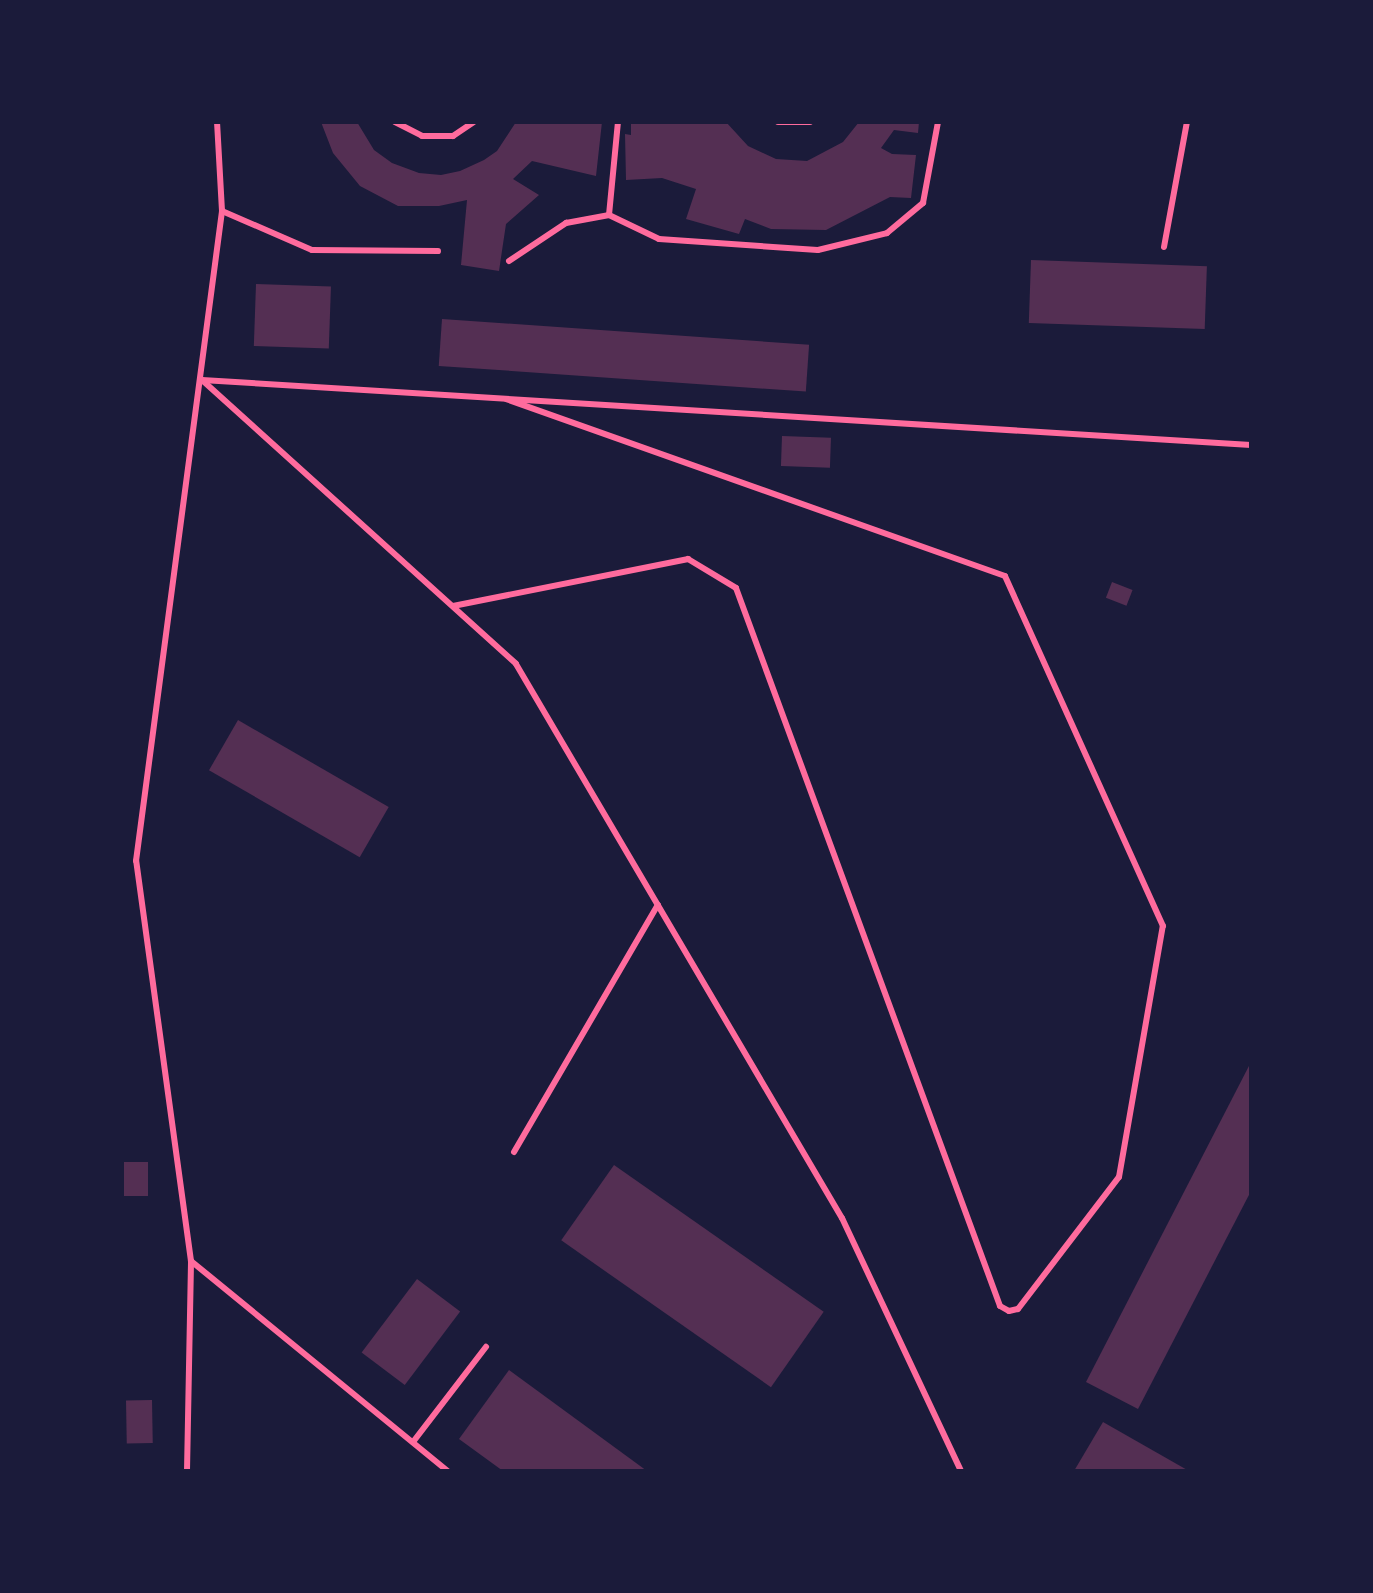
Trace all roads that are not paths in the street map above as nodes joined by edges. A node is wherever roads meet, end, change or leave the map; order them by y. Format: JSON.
{"nodes":[{"id":1,"x":217,"y":122,"type":"edge"},
{"id":2,"x":395,"y":122,"type":"edge"},
{"id":3,"x":474,"y":122,"type":"edge"},
{"id":4,"x":618,"y":122,"type":"edge"},
{"id":5,"x":778,"y":122,"type":"edge"},
{"id":6,"x":810,"y":122,"type":"edge"},
{"id":7,"x":938,"y":122,"type":"edge"},
{"id":8,"x":1187,"y":122,"type":"edge"},
{"id":9,"x":222,"y":211,"type":"junction"},
{"id":10,"x":609,"y":215,"type":"junction"},
{"id":11,"x":1164,"y":247,"type":"dead end"},
{"id":12,"x":438,"y":251,"type":"dead end"},
{"id":13,"x":509,"y":261,"type":"dead end"},
{"id":14,"x":202,"y":380,"type":"junction"},
{"id":15,"x":506,"y":399,"type":"junction"},
{"id":16,"x":1251,"y":445,"type":"edge"},
{"id":17,"x":453,"y":606,"type":"junction"},
{"id":18,"x":658,"y":905,"type":"junction"},
{"id":19,"x":514,"y":1152,"type":"dead end"},
{"id":20,"x":191,"y":1261,"type":"junction"},
{"id":21,"x":486,"y":1347,"type":"dead end"},
{"id":22,"x":413,"y":1442,"type":"junction"},
{"id":23,"x":187,"y":1471,"type":"edge"},
{"id":24,"x":448,"y":1471,"type":"edge"},
{"id":25,"x":961,"y":1471,"type":"edge"}],
"edges":[{"from":1,"to":9,"type":"lane"},
{"from":2,"to":3,"type":"lane"},
{"from":4,"to":10,"type":"lane"},
{"from":5,"to":6,"type":"lane"},
{"from":7,"to":10,"type":"lane"},
{"from":8,"to":11,"type":"lane"},
{"from":9,"to":12,"type":"lane"},
{"from":9,"to":14,"type":"lane"},
{"from":10,"to":13,"type":"lane"},
{"from":14,"to":15,"type":"lane"},
{"from":14,"to":17,"type":"lane"},
{"from":14,"to":20,"type":"lane"},
{"from":15,"to":16,"type":"lane"},
{"from":15,"to":17,"type":"lane"},
{"from":17,"to":18,"type":"lane"},
{"from":18,"to":19,"type":"lane"},
{"from":18,"to":25,"type":"lane"},
{"from":20,"to":22,"type":"lane"},
{"from":20,"to":23,"type":"lane"},
{"from":21,"to":22,"type":"lane"},
{"from":22,"to":24,"type":"lane"}]}
